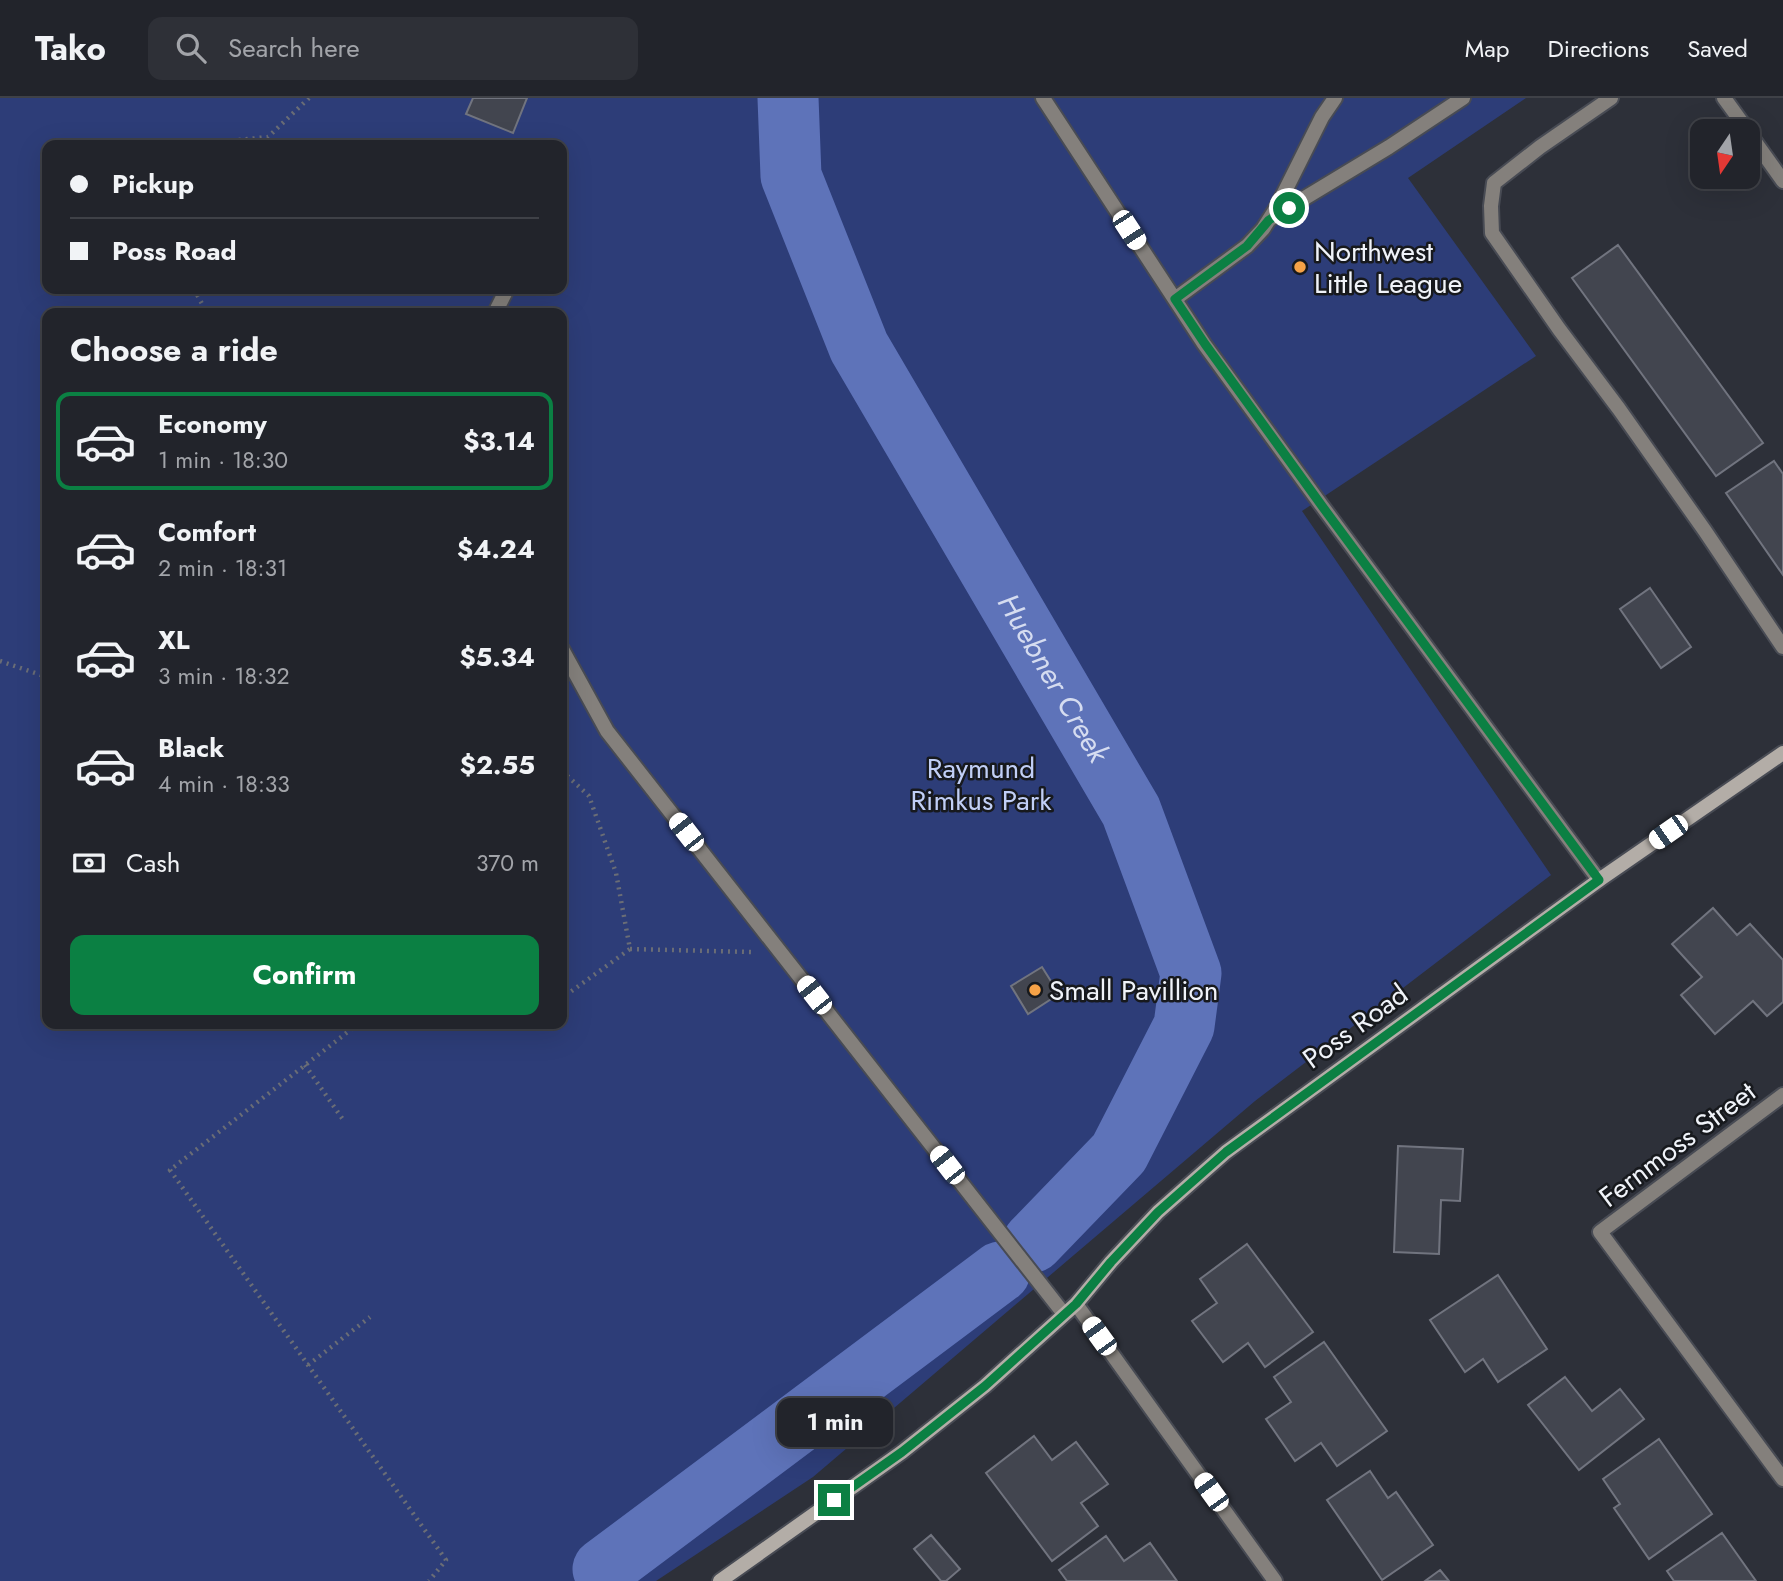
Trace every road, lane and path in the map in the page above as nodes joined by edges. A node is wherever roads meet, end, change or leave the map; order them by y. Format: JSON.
{"nodes":[{"id":1,"x":309,"y":98,"type":"edge"},
{"id":2,"x":1043,"y":98,"type":"edge"},
{"id":3,"x":1335,"y":98,"type":"edge"},
{"id":4,"x":1463,"y":98,"type":"edge"},
{"id":5,"x":1611,"y":98,"type":"edge"},
{"id":6,"x":1724,"y":98,"type":"edge"},
{"id":7,"x":1739,"y":119,"type":"edge"},
{"id":8,"x":239,"y":140,"type":"edge"},
{"id":9,"x":1760,"y":149,"type":"edge"},
{"id":10,"x":1783,"y":181,"type":"edge"},
{"id":11,"x":1269,"y":220,"type":"junction"},
{"id":12,"x":1175,"y":299,"type":"junction"},
{"id":13,"x":1783,"y":647,"type":"edge"},
{"id":14,"x":567,"y":658,"type":"edge"},
{"id":15,"x":0,"y":661,"type":"edge"},
{"id":16,"x":42,"y":675,"type":"edge"},
{"id":17,"x":1783,"y":753,"type":"edge"},
{"id":18,"x":567,"y":776,"type":"edge"},
{"id":19,"x":1599,"y":880,"type":"junction"},
{"id":20,"x":630,"y":949,"type":"junction"},
{"id":21,"x":780,"y":952,"type":"junction"},
{"id":22,"x":567,"y":994,"type":"edge"},
{"id":23,"x":352,"y":1029,"type":"edge"},
{"id":24,"x":305,"y":1065,"type":"junction"},
{"id":25,"x":1783,"y":1094,"type":"edge"},
{"id":26,"x":344,"y":1121,"type":"dead end"},
{"id":27,"x":1076,"y":1304,"type":"junction"},
{"id":28,"x":1064,"y":1314,"type":"junction"},
{"id":29,"x":370,"y":1317,"type":"dead end"},
{"id":30,"x":308,"y":1365,"type":"junction"},
{"id":31,"x":1783,"y":1479,"type":"edge"},
{"id":32,"x":429,"y":1581,"type":"edge"},
{"id":33,"x":720,"y":1581,"type":"edge"},
{"id":34,"x":1275,"y":1581,"type":"edge"}],
"edges":[{"from":1,"to":8,"type":"path"},
{"from":2,"to":12,"type":"street"},
{"from":3,"to":11,"type":"street"},
{"from":4,"to":11,"type":"street"},
{"from":5,"to":13,"type":"street"},
{"from":6,"to":7,"type":"street"},
{"from":9,"to":10,"type":"street"},
{"from":11,"to":12,"type":"street"},
{"from":12,"to":19,"type":"street"},
{"from":14,"to":21,"type":"street"},
{"from":15,"to":16,"type":"path"},
{"from":17,"to":19,"type":"street","name":"Poss Road"},
{"from":18,"to":20,"type":"path"},
{"from":19,"to":27,"type":"street","name":"Poss Road"},
{"from":20,"to":21,"type":"path"},
{"from":20,"to":22,"type":"path"},
{"from":21,"to":28,"type":"street"},
{"from":23,"to":24,"type":"path"},
{"from":24,"to":26,"type":"path"},
{"from":24,"to":30,"type":"path"},
{"from":25,"to":31,"type":"street","name":"Fernmoss Street"},
{"from":27,"to":28,"type":"street","name":"Poss Road"},
{"from":27,"to":34,"type":"street"},
{"from":28,"to":33,"type":"street","name":"Poss Road"},
{"from":29,"to":30,"type":"path"},
{"from":30,"to":32,"type":"path"}]}
